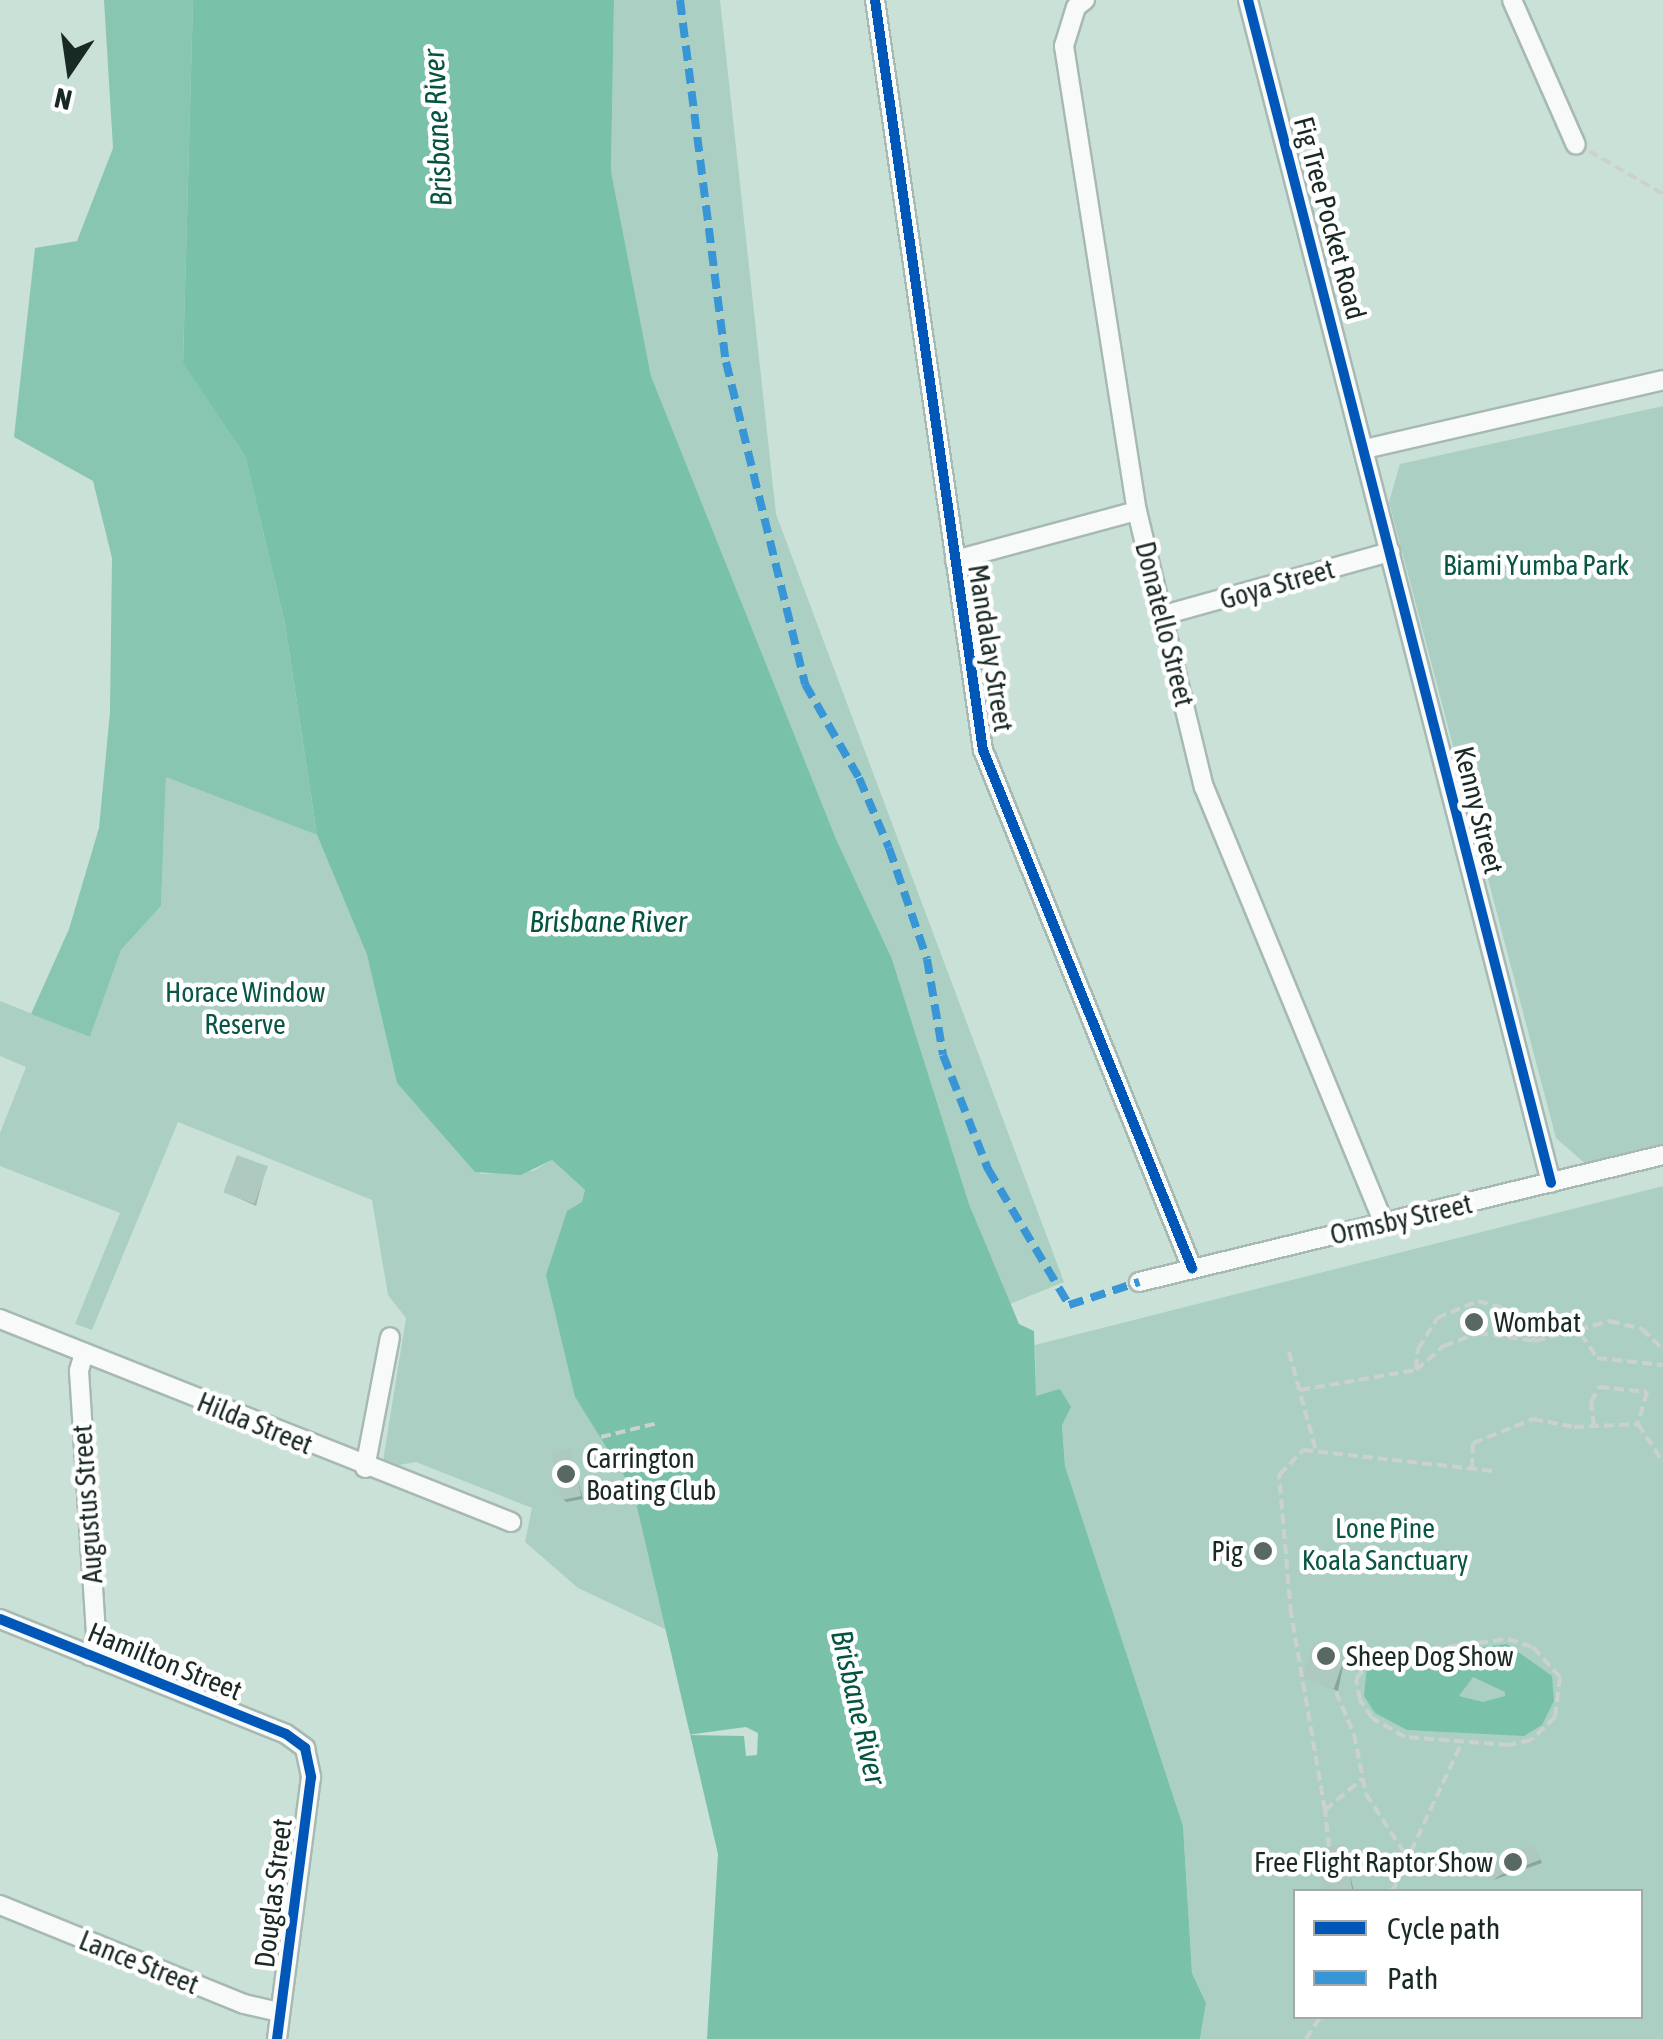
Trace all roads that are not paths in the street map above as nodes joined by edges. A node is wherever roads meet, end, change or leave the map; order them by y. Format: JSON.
{"nodes":[{"id":1,"x":875,"y":0,"type":"edge"},
{"id":2,"x":1086,"y":0,"type":"edge"},
{"id":3,"x":1248,"y":0,"type":"edge"},
{"id":4,"x":1512,"y":0,"type":"edge"},
{"id":5,"x":1576,"y":145,"type":"road end"},
{"id":6,"x":1663,"y":380,"type":"edge"},
{"id":7,"x":1365,"y":448,"type":"junction"},
{"id":8,"x":1136,"y":511,"type":"junction"},
{"id":9,"x":1390,"y":552,"type":"junction"},
{"id":10,"x":955,"y":560,"type":"junction"},
{"id":11,"x":1164,"y":615,"type":"junction"},
{"id":12,"x":1663,"y":1155,"type":"edge"},
{"id":13,"x":1550,"y":1184,"type":"junction"},
{"id":14,"x":1384,"y":1224,"type":"junction"},
{"id":15,"x":1192,"y":1268,"type":"junction"},
{"id":16,"x":1139,"y":1282,"type":"dead end"},
{"id":17,"x":0,"y":1319,"type":"edge"},
{"id":18,"x":390,"y":1337,"type":"dead end"},
{"id":19,"x":84,"y":1353,"type":"junction"},
{"id":20,"x":365,"y":1468,"type":"junction"},
{"id":21,"x":512,"y":1522,"type":"dead end"},
{"id":22,"x":0,"y":1619,"type":"edge"},
{"id":23,"x":90,"y":1656,"type":"junction"},
{"id":24,"x":308,"y":1753,"type":"joint"},
{"id":25,"x":0,"y":1904,"type":"edge"},
{"id":26,"x":280,"y":2012,"type":"junction"},
{"id":27,"x":277,"y":2039,"type":"edge"}],
"edges":[{"from":1,"to":10,"type":"street","name":"Mandalay Street"},
{"from":2,"to":8,"type":"street","name":"Donatello Street"},
{"from":3,"to":7,"type":"street","name":"Fig Tree Pocket Road"},
{"from":4,"to":5,"type":"street"},
{"from":6,"to":7,"type":"street"},
{"from":7,"to":9,"type":"street","name":"Kenny Street"},
{"from":8,"to":10,"type":"street"},
{"from":8,"to":11,"type":"street","name":"Donatello Street"},
{"from":9,"to":11,"type":"street","name":"Goya Street"},
{"from":9,"to":13,"type":"street","name":"Kenny Street"},
{"from":10,"to":15,"type":"street","name":"Mandalay Street"},
{"from":11,"to":14,"type":"street","name":"Donatello Street"},
{"from":12,"to":13,"type":"street","name":"Ormsby Street"},
{"from":13,"to":14,"type":"street","name":"Ormsby Street"},
{"from":14,"to":15,"type":"street","name":"Ormsby Street"},
{"from":15,"to":16,"type":"street","name":"Ormsby Street"},
{"from":17,"to":19,"type":"street","name":"Hilda Street"},
{"from":18,"to":20,"type":"street"},
{"from":19,"to":20,"type":"street","name":"Hilda Street"},
{"from":19,"to":23,"type":"street","name":"Augustus Street"},
{"from":20,"to":21,"type":"street","name":"Hilda Street"},
{"from":22,"to":23,"type":"street","name":"Hamilton Street"},
{"from":23,"to":24,"type":"street","name":"Hamilton Street"},
{"from":24,"to":26,"type":"street","name":"Douglas Street"},
{"from":25,"to":26,"type":"street","name":"Lance Street"},
{"from":26,"to":27,"type":"street","name":"Douglas Street"}]}
